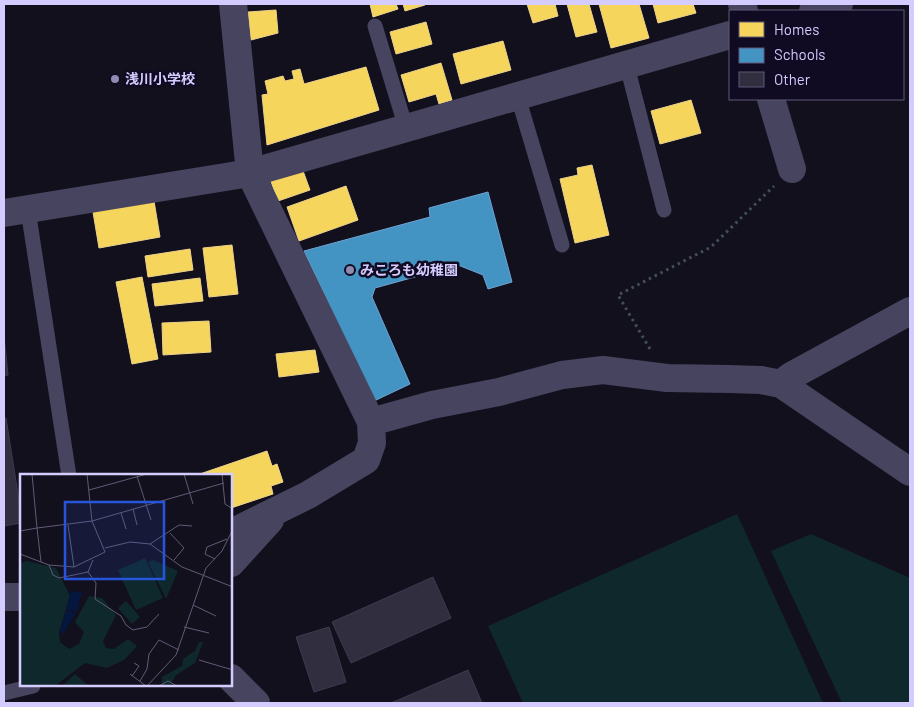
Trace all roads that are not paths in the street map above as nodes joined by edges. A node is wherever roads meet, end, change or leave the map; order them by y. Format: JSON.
{"nodes":[{"id":1,"x":233,"y":4,"type":"edge"},
{"id":2,"x":839,"y":4,"type":"edge"},
{"id":3,"x":817,"y":10,"type":"edge"},
{"id":4,"x":375,"y":26,"type":"dead end"},
{"id":5,"x":729,"y":35,"type":"edge"},
{"id":6,"x":627,"y":66,"type":"junction"},
{"id":7,"x":518,"y":97,"type":"junction"},
{"id":8,"x":771,"y":100,"type":"edge"},
{"id":9,"x":406,"y":128,"type":"junction"},
{"id":10,"x":792,"y":168,"type":"road end"},
{"id":11,"x":250,"y":173,"type":"junction"},
{"id":12,"x":664,"y":210,"type":"dead end"},
{"id":13,"x":16,"y":212,"type":"edge"},
{"id":14,"x":562,"y":245,"type":"dead end"},
{"id":15,"x":910,"y":311,"type":"edge"},
{"id":16,"x":781,"y":384,"type":"junction"},
{"id":17,"x":371,"y":422,"type":"junction"},
{"id":18,"x":910,"y":472,"type":"edge"},
{"id":19,"x":69,"y":474,"type":"edge"},
{"id":20,"x":279,"y":510,"type":"junction"},
{"id":21,"x":232,"y":533,"type":"edge"},
{"id":22,"x":232,"y":562,"type":"edge"},
{"id":23,"x":4,"y":597,"type":"edge"},
{"id":24,"x":20,"y":597,"type":"edge"},
{"id":25,"x":232,"y":679,"type":"edge"},
{"id":26,"x":29,"y":687,"type":"edge"},
{"id":27,"x":4,"y":693,"type":"edge"},
{"id":28,"x":256,"y":703,"type":"edge"}],
"edges":[{"from":1,"to":11,"type":"street"},
{"from":2,"to":3,"type":"street"},
{"from":4,"to":9,"type":"lane"},
{"from":5,"to":6,"type":"street"},
{"from":6,"to":7,"type":"street"},
{"from":6,"to":12,"type":"lane"},
{"from":7,"to":9,"type":"street"},
{"from":7,"to":14,"type":"lane"},
{"from":8,"to":10,"type":"street"},
{"from":9,"to":11,"type":"street"},
{"from":11,"to":13,"type":"street"},
{"from":11,"to":17,"type":"street"},
{"from":13,"to":19,"type":"lane"},
{"from":15,"to":16,"type":"street"},
{"from":16,"to":17,"type":"street"},
{"from":16,"to":18,"type":"street"},
{"from":17,"to":20,"type":"street"},
{"from":20,"to":21,"type":"street"},
{"from":20,"to":22,"type":"street"},
{"from":23,"to":24,"type":"street"},
{"from":25,"to":28,"type":"street"},
{"from":26,"to":27,"type":"lane"}]}
